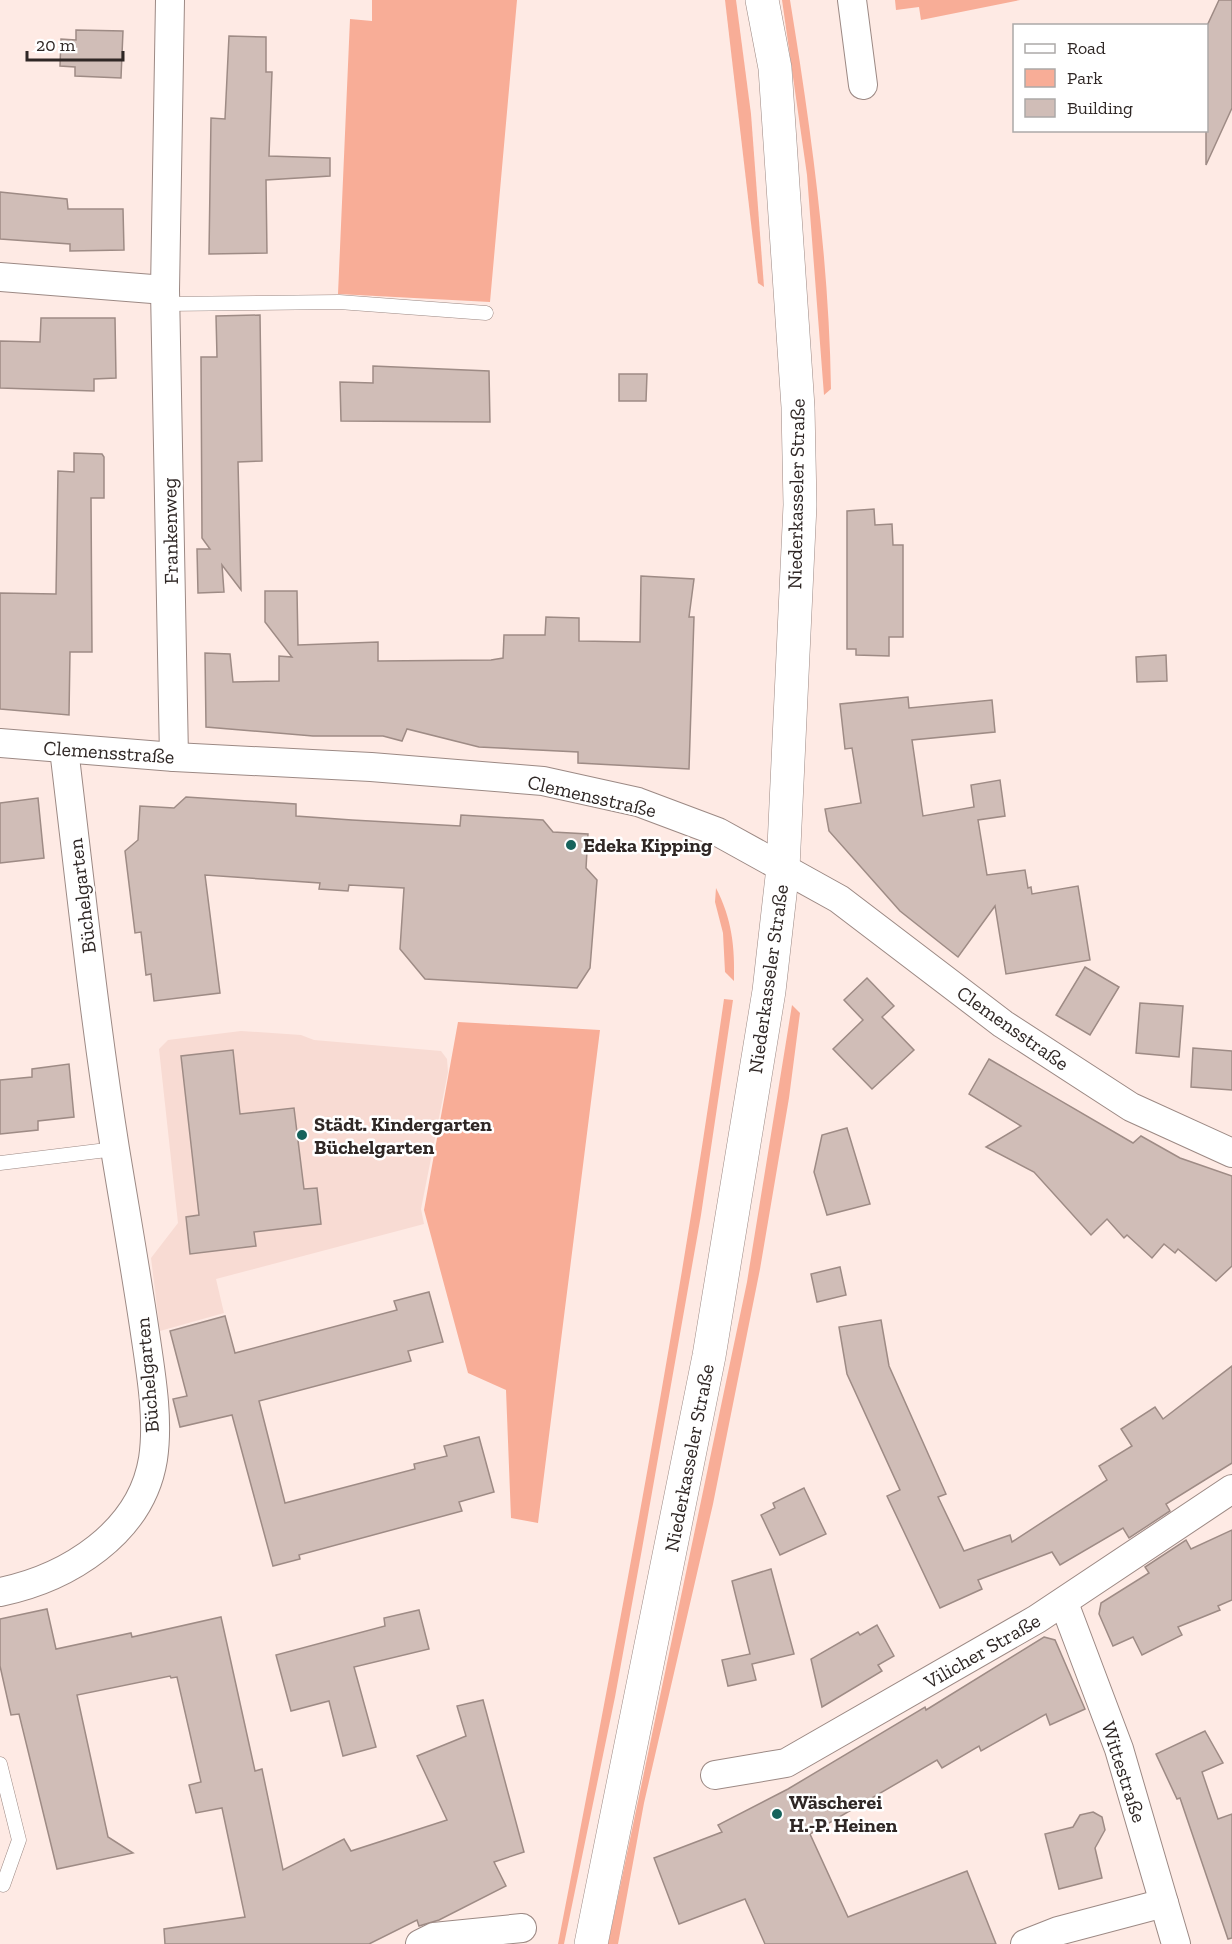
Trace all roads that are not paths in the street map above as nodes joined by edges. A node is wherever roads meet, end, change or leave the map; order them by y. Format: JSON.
{"nodes":[{"id":1,"x":170,"y":0,"type":"edge"},
{"id":2,"x":762,"y":0,"type":"edge"},
{"id":3,"x":852,"y":0,"type":"edge"},
{"id":4,"x":863,"y":85,"type":"dead end"},
{"id":5,"x":0,"y":277,"type":"edge"},
{"id":6,"x":165,"y":297,"type":"junction"},
{"id":7,"x":486,"y":313,"type":"dead end"},
{"id":8,"x":0,"y":744,"type":"edge"},
{"id":9,"x":64,"y":749,"type":"junction"},
{"id":10,"x":174,"y":757,"type":"junction"},
{"id":11,"x":783,"y":868,"type":"junction"},
{"id":12,"x":116,"y":1149,"type":"junction"},
{"id":13,"x":1232,"y":1153,"type":"edge"},
{"id":14,"x":0,"y":1163,"type":"edge"},
{"id":15,"x":1232,"y":1489,"type":"edge"},
{"id":16,"x":0,"y":1592,"type":"edge"},
{"id":17,"x":1064,"y":1603,"type":"junction"},
{"id":18,"x":0,"y":1764,"type":"edge"},
{"id":19,"x":715,"y":1774,"type":"dead end"},
{"id":20,"x":3,"y":1885,"type":"dead end"},
{"id":21,"x":1164,"y":1903,"type":"junction"},
{"id":22,"x":522,"y":1928,"type":"dead end"},
{"id":23,"x":420,"y":1944,"type":"edge"},
{"id":24,"x":591,"y":1944,"type":"edge"},
{"id":25,"x":1025,"y":1944,"type":"edge"},
{"id":26,"x":1176,"y":1944,"type":"edge"}],
"edges":[{"from":1,"to":6,"type":"street","name":"Frankenweg"},
{"from":2,"to":11,"type":"main road","name":"Niederkasseler Straße"},
{"from":3,"to":4,"type":"street"},
{"from":5,"to":6,"type":"street"},
{"from":6,"to":7,"type":"lane"},
{"from":6,"to":10,"type":"street","name":"Frankenweg"},
{"from":8,"to":9,"type":"street","name":"Clemensstraße"},
{"from":9,"to":10,"type":"street","name":"Clemensstraße"},
{"from":9,"to":12,"type":"street","name":"Büchelgarten"},
{"from":10,"to":11,"type":"street","name":"Clemensstraße"},
{"from":11,"to":13,"type":"street","name":"Clemensstraße"},
{"from":11,"to":24,"type":"main road","name":"Niederkasseler Straße"},
{"from":12,"to":14,"type":"lane"},
{"from":12,"to":16,"type":"street","name":"Büchelgarten"},
{"from":15,"to":17,"type":"street","name":"Vilicher Straße"},
{"from":17,"to":19,"type":"street","name":"Vilicher Straße"},
{"from":17,"to":21,"type":"street","name":"Wittestraße"},
{"from":18,"to":20,"type":"lane"},
{"from":21,"to":25,"type":"street"},
{"from":21,"to":26,"type":"street","name":"Wittestraße"},
{"from":22,"to":23,"type":"street"}]}
